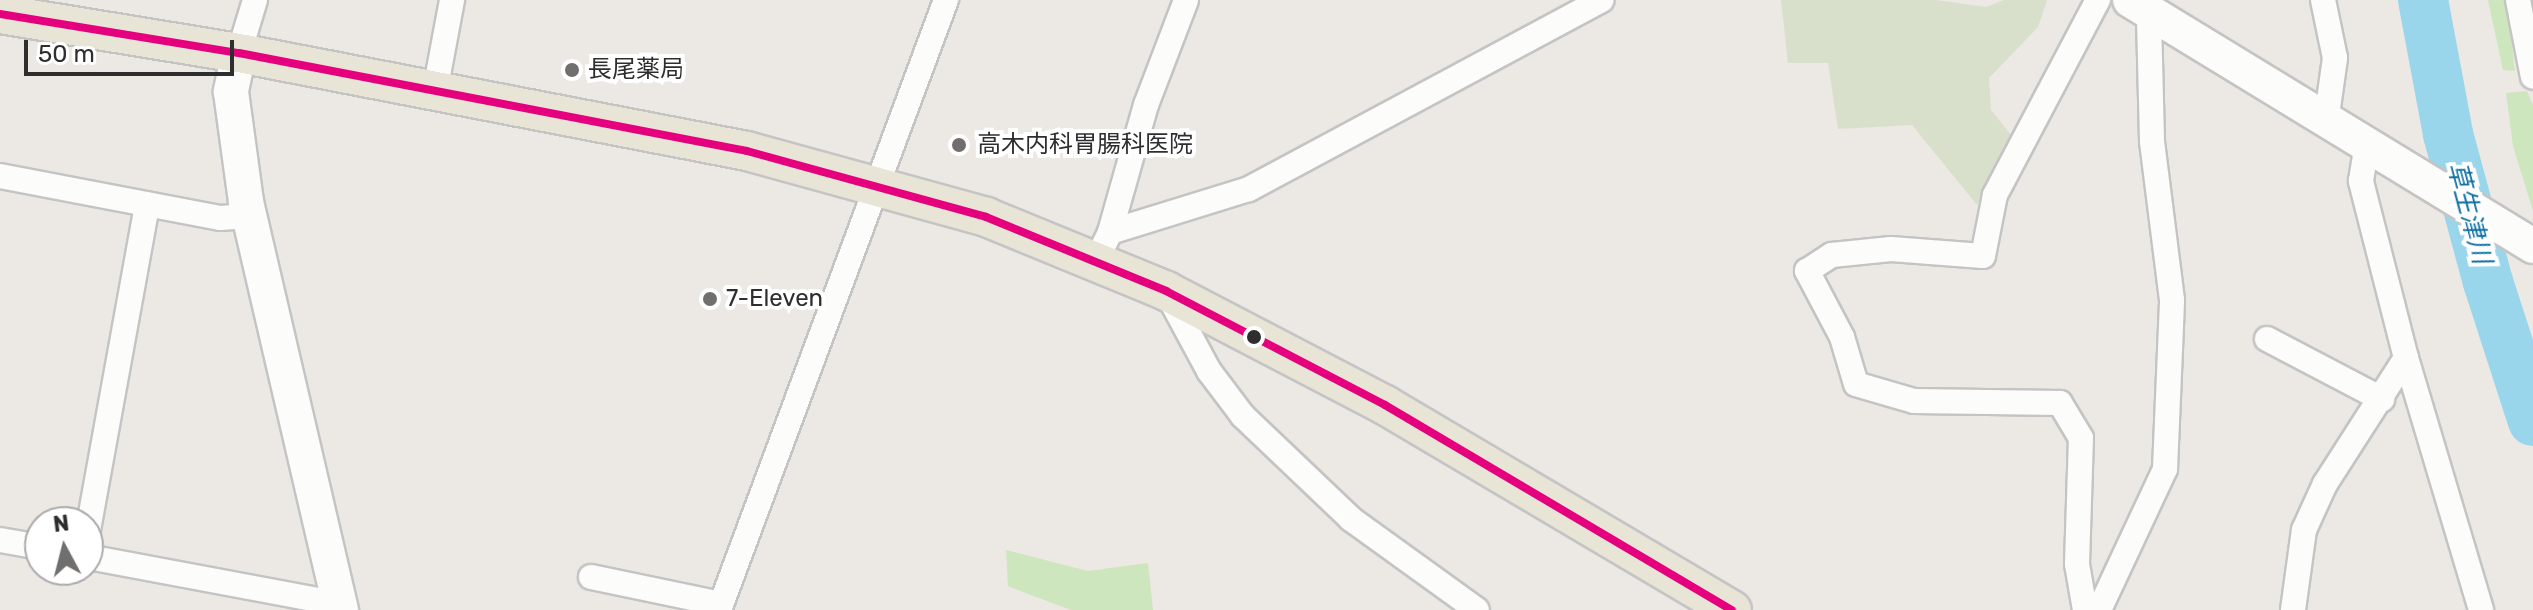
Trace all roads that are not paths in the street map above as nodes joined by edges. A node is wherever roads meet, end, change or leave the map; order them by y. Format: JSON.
{"nodes":[{"id":1,"x":255,"y":0,"type":"edge"},
{"id":2,"x":452,"y":0,"type":"edge"},
{"id":3,"x":946,"y":0,"type":"edge"},
{"id":4,"x":1186,"y":0,"type":"edge"},
{"id":5,"x":1601,"y":0,"type":"edge"},
{"id":6,"x":2098,"y":0,"type":"edge"},
{"id":7,"x":2323,"y":0,"type":"edge"},
{"id":8,"x":2518,"y":0,"type":"edge"},
{"id":9,"x":2139,"y":7,"type":"edge"},
{"id":10,"x":0,"y":14,"type":"edge"},
{"id":11,"x":2528,"y":27,"type":"edge"},
{"id":12,"x":239,"y":53,"type":"junction"},
{"id":13,"x":2533,"y":77,"type":"edge"},
{"id":14,"x":435,"y":91,"type":"junction"},
{"id":15,"x":2326,"y":122,"type":"junction"},
{"id":16,"x":2372,"y":147,"type":"junction"},
{"id":17,"x":0,"y":176,"type":"edge"},
{"id":18,"x":877,"y":187,"type":"junction"},
{"id":19,"x":147,"y":204,"type":"junction"},
{"id":20,"x":249,"y":216,"type":"junction"},
{"id":21,"x":1103,"y":245,"type":"junction"},
{"id":22,"x":2533,"y":246,"type":"edge"},
{"id":23,"x":1166,"y":291,"type":"junction"},
{"id":24,"x":2267,"y":339,"type":"dead end"},
{"id":25,"x":2406,"y":358,"type":"junction"},
{"id":26,"x":2382,"y":399,"type":"junction"},
{"id":27,"x":92,"y":506,"type":"edge"},
{"id":28,"x":0,"y":540,"type":"edge"},
{"id":29,"x":24,"y":544,"type":"edge"},
{"id":30,"x":104,"y":560,"type":"edge"},
{"id":31,"x":591,"y":577,"type":"dead end"},
{"id":32,"x":340,"y":607,"type":"edge"},
{"id":33,"x":720,"y":607,"type":"edge"},
{"id":34,"x":1477,"y":610,"type":"edge"},
{"id":35,"x":1732,"y":610,"type":"edge"},
{"id":36,"x":2085,"y":610,"type":"edge"},
{"id":37,"x":2099,"y":610,"type":"edge"},
{"id":38,"x":2293,"y":610,"type":"edge"},
{"id":39,"x":2481,"y":610,"type":"edge"}],
"edges":[{"from":1,"to":12,"type":"street"},
{"from":2,"to":14,"type":"street"},
{"from":3,"to":18,"type":"street"},
{"from":4,"to":21,"type":"street"},
{"from":5,"to":21,"type":"street"},
{"from":6,"to":36,"type":"street"},
{"from":7,"to":15,"type":"street"},
{"from":8,"to":11,"type":"street"},
{"from":9,"to":15,"type":"street"},
{"from":9,"to":37,"type":"street"},
{"from":10,"to":12,"type":"main road"},
{"from":11,"to":13,"type":"street"},
{"from":12,"to":14,"type":"main road"},
{"from":12,"to":20,"type":"street"},
{"from":14,"to":18,"type":"main road"},
{"from":15,"to":16,"type":"street"},
{"from":16,"to":22,"type":"street"},
{"from":16,"to":25,"type":"street"},
{"from":17,"to":19,"type":"street"},
{"from":18,"to":21,"type":"main road"},
{"from":18,"to":33,"type":"street"},
{"from":19,"to":20,"type":"street"},
{"from":19,"to":27,"type":"street"},
{"from":20,"to":32,"type":"street"},
{"from":21,"to":23,"type":"main road"},
{"from":23,"to":34,"type":"street"},
{"from":23,"to":35,"type":"main road"},
{"from":24,"to":26,"type":"street"},
{"from":25,"to":26,"type":"street"},
{"from":25,"to":39,"type":"street"},
{"from":26,"to":38,"type":"street"},
{"from":28,"to":29,"type":"street"},
{"from":30,"to":32,"type":"street"},
{"from":31,"to":33,"type":"street"}]}
